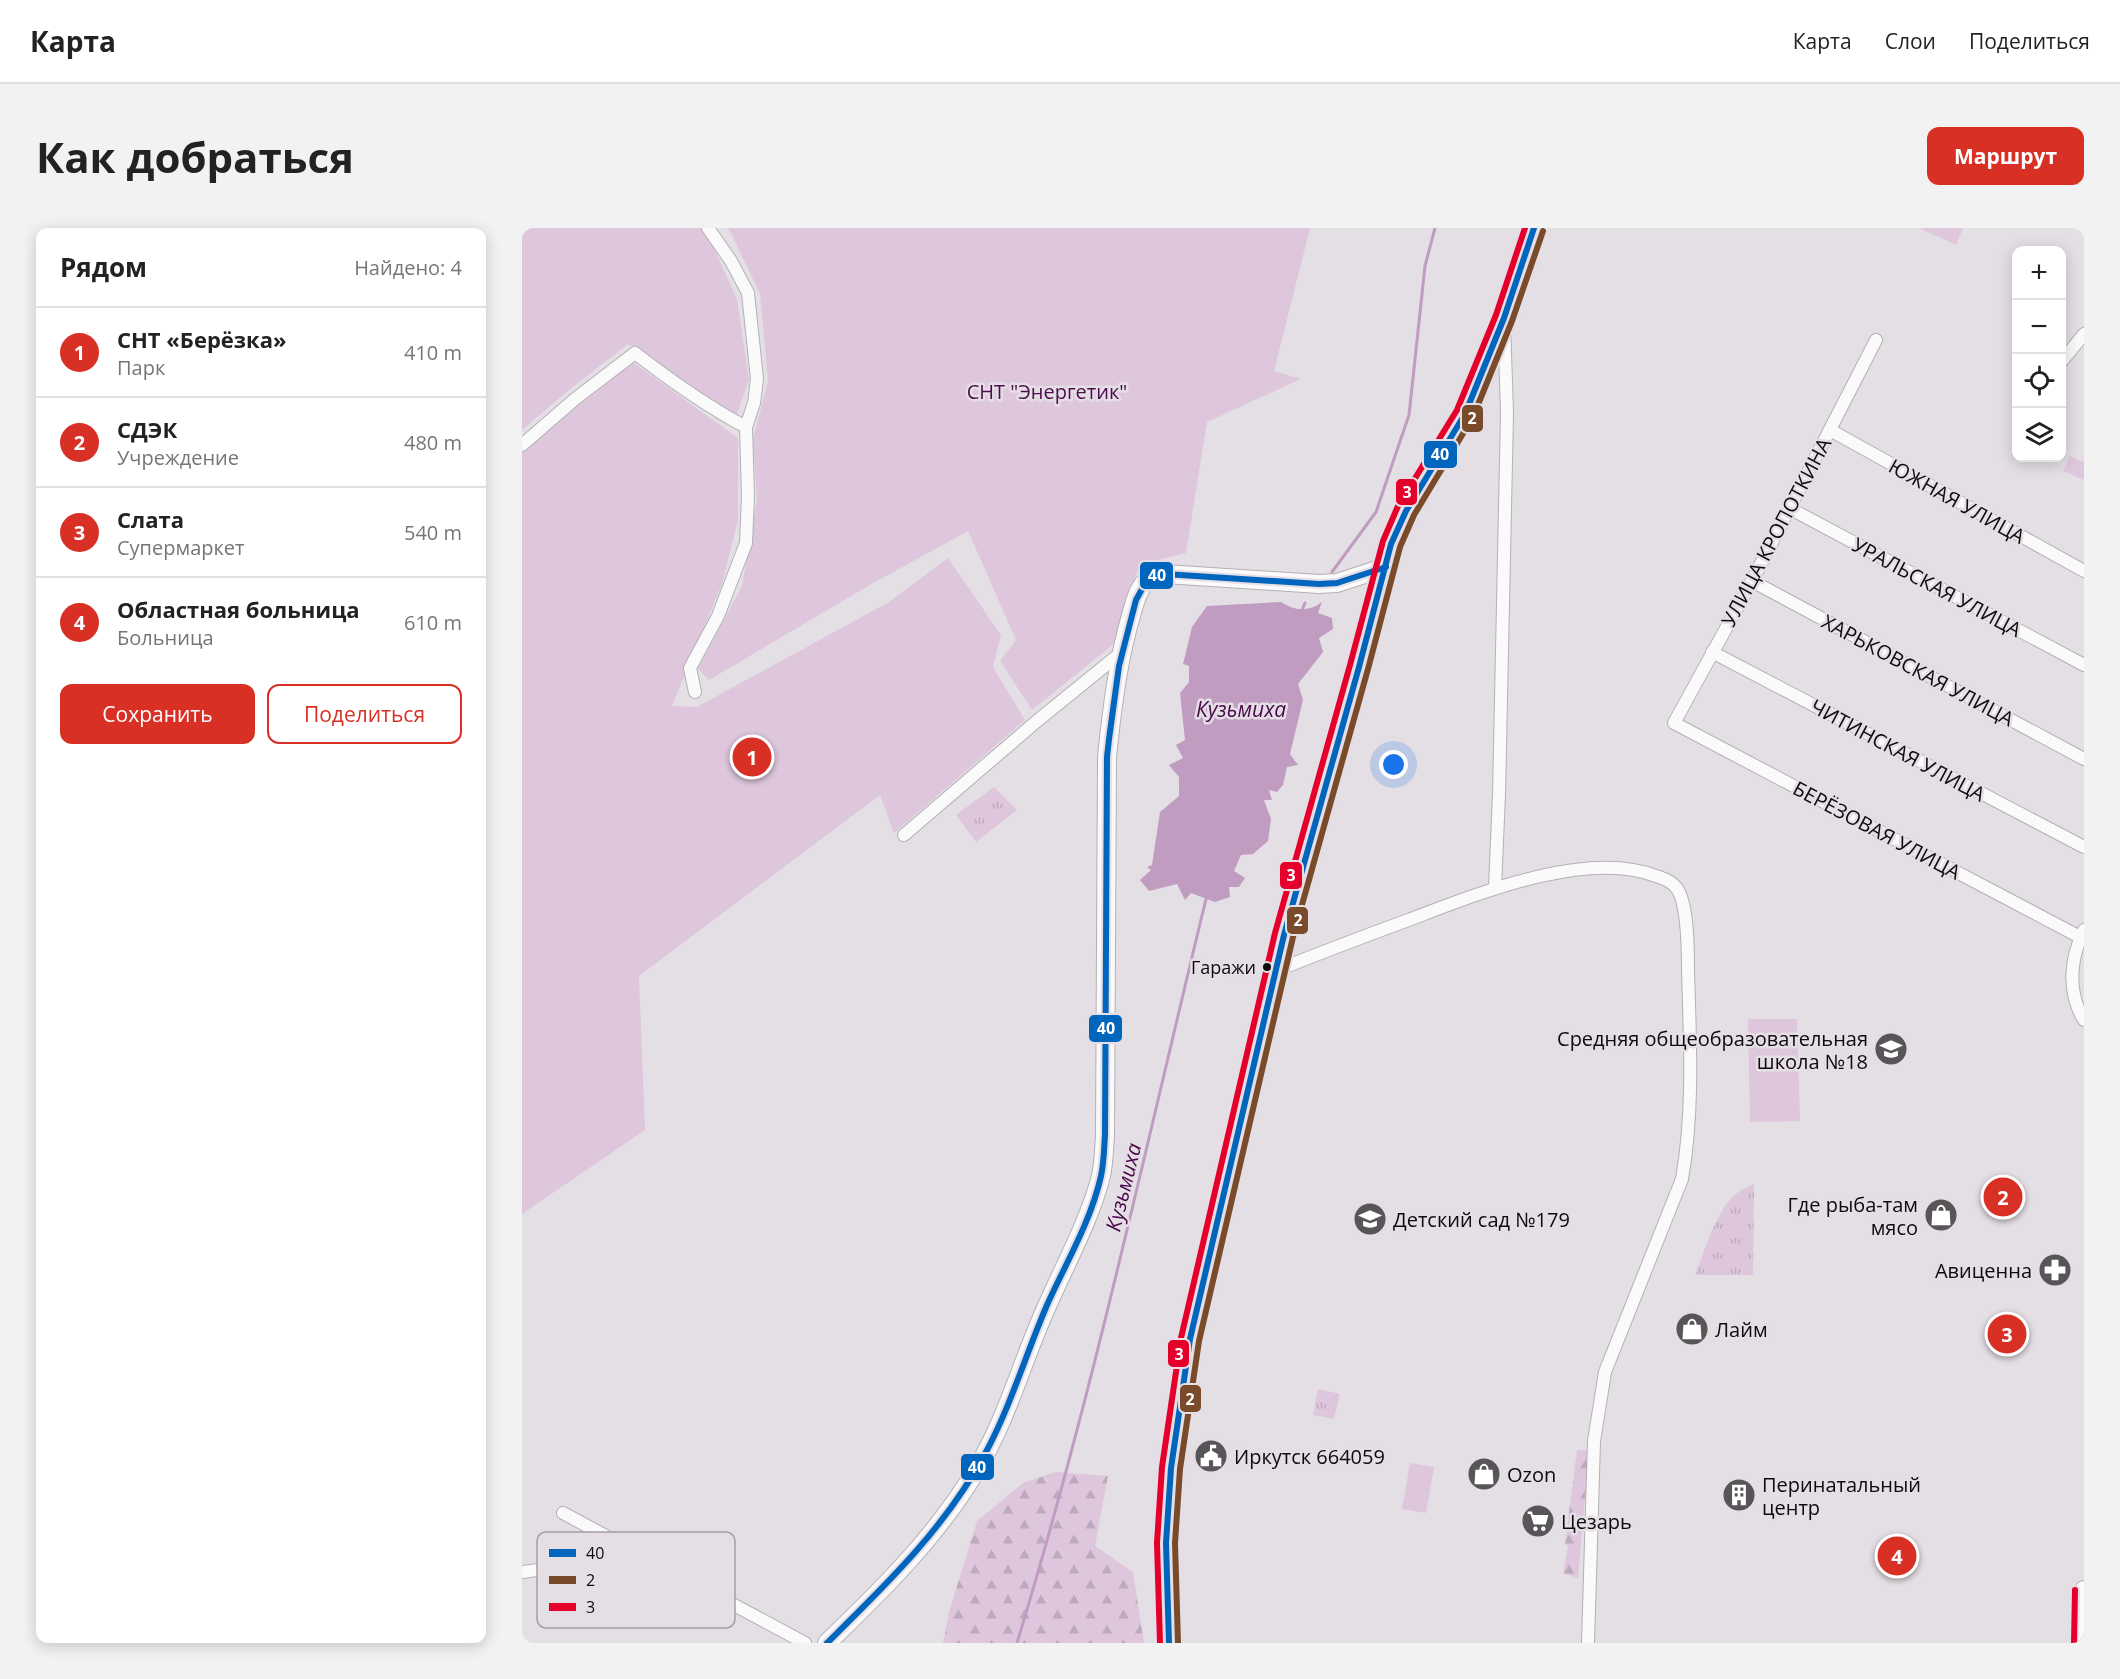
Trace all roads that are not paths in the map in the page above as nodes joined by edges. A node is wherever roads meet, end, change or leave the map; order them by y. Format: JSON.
{"nodes":[{"id":1,"x":708,"y":228,"type":"edge"},
{"id":2,"x":1534,"y":228,"type":"edge"},
{"id":3,"x":1504,"y":318,"type":"junction"},
{"id":4,"x":2084,"y":334,"type":"edge"},
{"id":5,"x":1876,"y":340,"type":"dead end"},
{"id":6,"x":2066,"y":355,"type":"edge"},
{"id":7,"x":746,"y":427,"type":"junction"},
{"id":8,"x":1830,"y":430,"type":"junction"},
{"id":9,"x":522,"y":445,"type":"edge"},
{"id":10,"x":1789,"y":508,"type":"junction"},
{"id":11,"x":1386,"y":567,"type":"junction"},
{"id":12,"x":2084,"y":572,"type":"edge"},
{"id":13,"x":1752,"y":581,"type":"junction"},
{"id":14,"x":1122,"y":652,"type":"junction"},
{"id":15,"x":1712,"y":652,"type":"junction"},
{"id":16,"x":2084,"y":665,"type":"edge"},
{"id":17,"x":694,"y":692,"type":"dead end"},
{"id":18,"x":1674,"y":723,"type":"joint"},
{"id":19,"x":2084,"y":759,"type":"edge"},
{"id":20,"x":904,"y":835,"type":"dead end"},
{"id":21,"x":2084,"y":848,"type":"edge"},
{"id":22,"x":1495,"y":887,"type":"junction"},
{"id":23,"x":2082,"y":933,"type":"edge"},
{"id":24,"x":1275,"y":971,"type":"junction"},
{"id":25,"x":2084,"y":1020,"type":"edge"},
{"id":26,"x":563,"y":1513,"type":"dead end"},
{"id":27,"x":599,"y":1532,"type":"edge"},
{"id":28,"x":537,"y":1570,"type":"edge"},
{"id":29,"x":522,"y":1572,"type":"edge"},
{"id":30,"x":2084,"y":1590,"type":"edge"},
{"id":31,"x":735,"y":1605,"type":"edge"},
{"id":32,"x":805,"y":1643,"type":"edge"},
{"id":33,"x":827,"y":1643,"type":"edge"},
{"id":34,"x":1169,"y":1643,"type":"edge"},
{"id":35,"x":1588,"y":1643,"type":"edge"},
{"id":36,"x":2083,"y":1643,"type":"edge"}],
"edges":[{"from":1,"to":7,"type":"street"},
{"from":2,"to":3,"type":"main road"},
{"from":3,"to":11,"type":"main road"},
{"from":3,"to":22,"type":"street"},
{"from":4,"to":6,"type":"street"},
{"from":5,"to":8,"type":"street","name":"УЛИЦА КРОПОТКИНА"},
{"from":7,"to":9,"type":"street"},
{"from":7,"to":17,"type":"street"},
{"from":8,"to":10,"type":"street","name":"УЛИЦА КРОПОТКИНА"},
{"from":8,"to":12,"type":"street","name":"ЮЖНАЯ УЛИЦА"},
{"from":10,"to":13,"type":"street","name":"УЛИЦА КРОПОТКИНА"},
{"from":10,"to":16,"type":"street","name":"УРАЛЬСКАЯ УЛИЦА"},
{"from":11,"to":14,"type":"main road"},
{"from":11,"to":24,"type":"main road"},
{"from":13,"to":15,"type":"street","name":"УЛИЦА КРОПОТКИНА"},
{"from":13,"to":19,"type":"street","name":"ХАРЬКОВСКАЯ УЛИЦА"},
{"from":14,"to":20,"type":"street"},
{"from":14,"to":33,"type":"main road"},
{"from":15,"to":18,"type":"street","name":"УЛИЦА КРОПОТКИНА"},
{"from":15,"to":21,"type":"street","name":"ЧИТИНСКАЯ УЛИЦА"},
{"from":18,"to":23,"type":"street","name":"БЕРЁЗОВАЯ УЛИЦА"},
{"from":22,"to":24,"type":"street"},
{"from":22,"to":35,"type":"street"},
{"from":23,"to":25,"type":"street"},
{"from":24,"to":34,"type":"main road"},
{"from":26,"to":27,"type":"street"},
{"from":28,"to":29,"type":"street"},
{"from":30,"to":36,"type":"main road"},
{"from":31,"to":32,"type":"street"}]}
